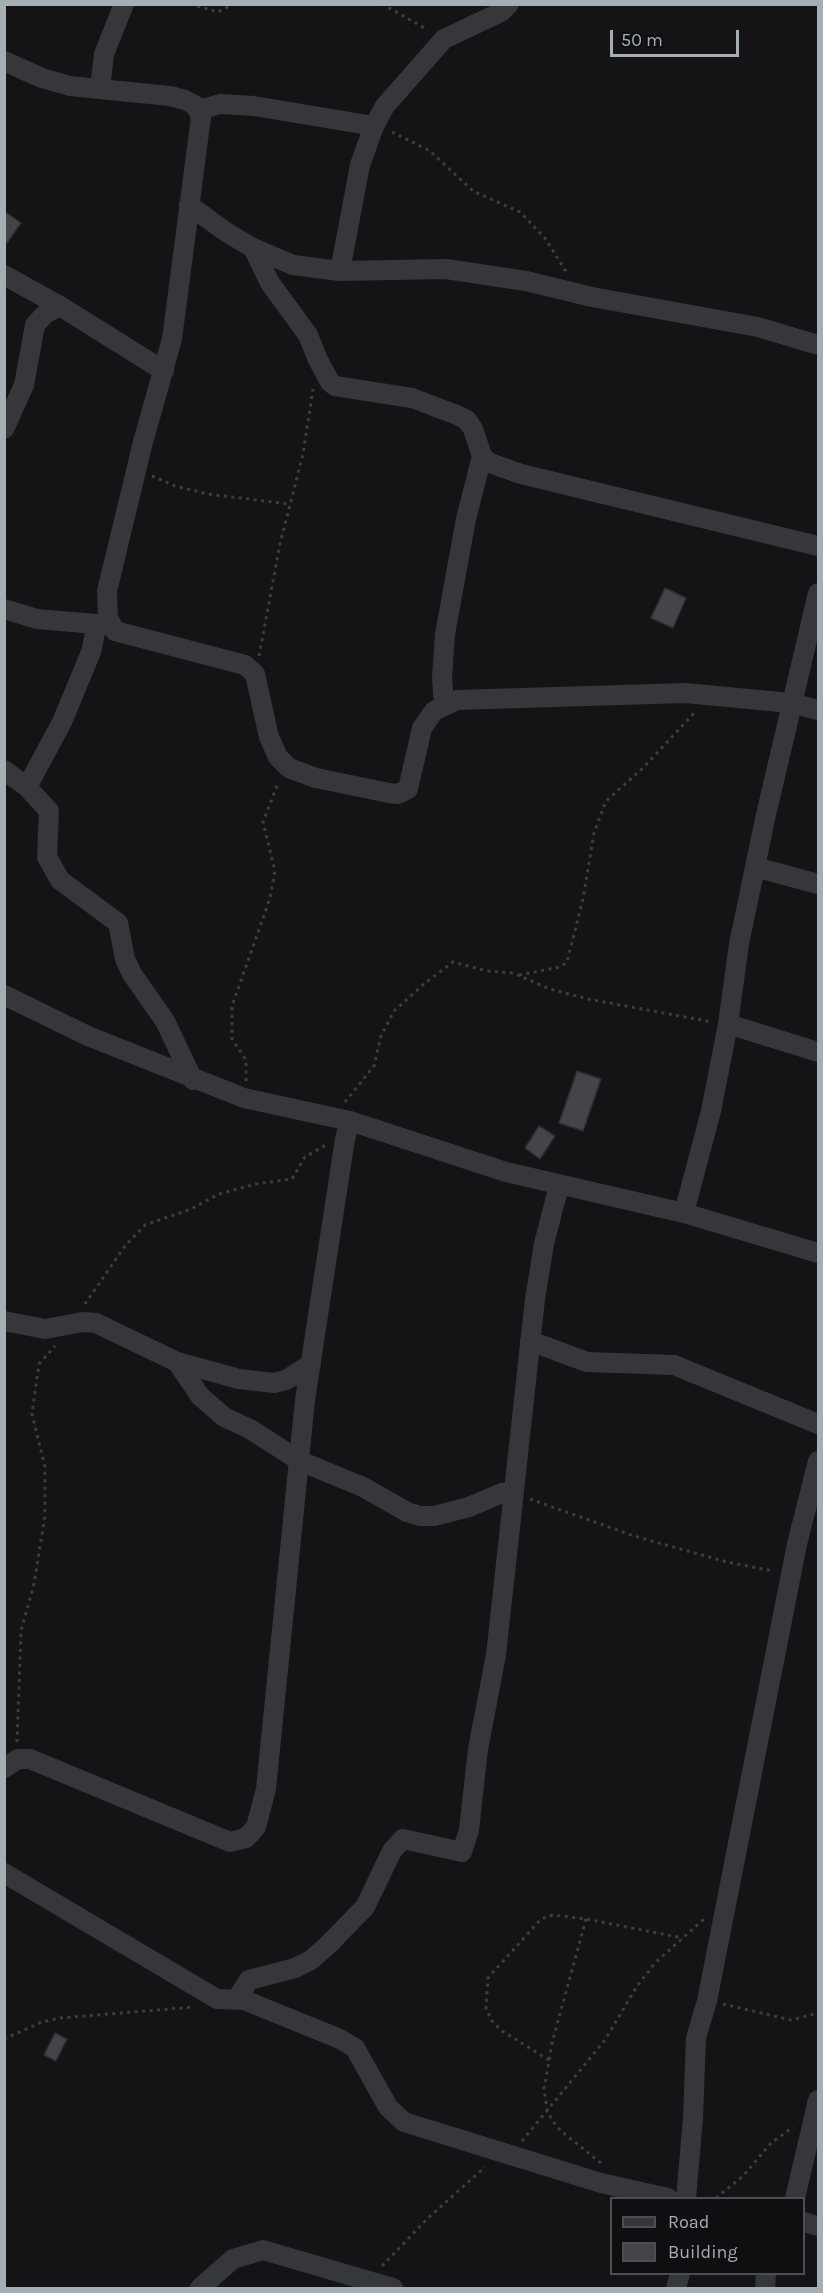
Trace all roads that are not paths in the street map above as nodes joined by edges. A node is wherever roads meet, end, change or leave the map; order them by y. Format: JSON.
{"nodes":[{"id":1,"x":124,"y":4,"type":"edge"},
{"id":2,"x":509,"y":4,"type":"edge"},
{"id":3,"x":4,"y":61,"type":"edge"},
{"id":4,"x":99,"y":89,"type":"junction"},
{"id":5,"x":199,"y":110,"type":"junction"},
{"id":6,"x":374,"y":126,"type":"junction"},
{"id":7,"x":189,"y":205,"type":"junction"},
{"id":8,"x":253,"y":248,"type":"junction"},
{"id":9,"x":340,"y":271,"type":"junction"},
{"id":10,"x":4,"y":276,"type":"edge"},
{"id":11,"x":60,"y":306,"type":"junction"},
{"id":12,"x":819,"y":345,"type":"edge"},
{"id":13,"x":164,"y":371,"type":"junction"},
{"id":14,"x":4,"y":429,"type":"edge"},
{"id":15,"x":483,"y":456,"type":"junction"},
{"id":16,"x":819,"y":546,"type":"edge"},
{"id":17,"x":819,"y":592,"type":"edge"},
{"id":18,"x":4,"y":609,"type":"edge"},
{"id":19,"x":104,"y":625,"type":"junction"},
{"id":20,"x":791,"y":703,"type":"junction"},
{"id":21,"x":444,"y":705,"type":"junction"},
{"id":22,"x":819,"y":710,"type":"edge"},
{"id":23,"x":4,"y":770,"type":"edge"},
{"id":24,"x":27,"y":787,"type":"junction"},
{"id":25,"x":755,"y":867,"type":"junction"},
{"id":26,"x":819,"y":884,"type":"edge"},
{"id":27,"x":4,"y":995,"type":"edge"},
{"id":28,"x":728,"y":1024,"type":"junction"},
{"id":29,"x":819,"y":1052,"type":"edge"},
{"id":30,"x":193,"y":1080,"type":"junction"},
{"id":31,"x":343,"y":1126,"type":"junction"},
{"id":32,"x":559,"y":1185,"type":"junction"},
{"id":33,"x":684,"y":1213,"type":"junction"},
{"id":34,"x":819,"y":1253,"type":"edge"},
{"id":35,"x":4,"y":1321,"type":"edge"},
{"id":36,"x":530,"y":1341,"type":"junction"},
{"id":37,"x":177,"y":1362,"type":"junction"},
{"id":38,"x":311,"y":1364,"type":"junction"},
{"id":39,"x":819,"y":1424,"type":"edge"},
{"id":40,"x":300,"y":1461,"type":"junction"},
{"id":41,"x":819,"y":1461,"type":"edge"},
{"id":42,"x":512,"y":1492,"type":"junction"},
{"id":43,"x":11,"y":1764,"type":"edge"},
{"id":44,"x":4,"y":1873,"type":"edge"},
{"id":45,"x":231,"y":2000,"type":"junction"},
{"id":46,"x":818,"y":2105,"type":"edge"},
{"id":47,"x":660,"y":2197,"type":"edge"},
{"id":48,"x":686,"y":2197,"type":"edge"},
{"id":49,"x":795,"y":2197,"type":"edge"},
{"id":50,"x":366,"y":2285,"type":"edge"},
{"id":51,"x":201,"y":2289,"type":"edge"},
{"id":52,"x":393,"y":2289,"type":"edge"}],
"edges":[{"from":1,"to":4,"type":"street"},
{"from":2,"to":6,"type":"street"},
{"from":3,"to":4,"type":"street"},
{"from":4,"to":5,"type":"street"},
{"from":5,"to":6,"type":"street"},
{"from":5,"to":7,"type":"street"},
{"from":6,"to":9,"type":"street"},
{"from":7,"to":8,"type":"street"},
{"from":7,"to":13,"type":"street"},
{"from":8,"to":9,"type":"street"},
{"from":8,"to":15,"type":"street"},
{"from":9,"to":12,"type":"street"},
{"from":10,"to":11,"type":"street"},
{"from":11,"to":13,"type":"street"},
{"from":11,"to":14,"type":"street"},
{"from":13,"to":19,"type":"street"},
{"from":15,"to":16,"type":"street"},
{"from":15,"to":21,"type":"street"},
{"from":17,"to":20,"type":"street"},
{"from":18,"to":19,"type":"street"},
{"from":19,"to":21,"type":"street"},
{"from":19,"to":24,"type":"street"},
{"from":20,"to":21,"type":"street"},
{"from":20,"to":22,"type":"street"},
{"from":20,"to":25,"type":"street"},
{"from":23,"to":24,"type":"street"},
{"from":24,"to":30,"type":"street"},
{"from":25,"to":26,"type":"street"},
{"from":25,"to":28,"type":"street"},
{"from":27,"to":30,"type":"street"},
{"from":28,"to":29,"type":"street"},
{"from":28,"to":33,"type":"street"},
{"from":30,"to":31,"type":"street"},
{"from":31,"to":32,"type":"street"},
{"from":31,"to":38,"type":"street"},
{"from":32,"to":33,"type":"street"},
{"from":32,"to":36,"type":"street"},
{"from":33,"to":34,"type":"street"},
{"from":35,"to":37,"type":"street"},
{"from":36,"to":39,"type":"street"},
{"from":36,"to":42,"type":"street"},
{"from":37,"to":38,"type":"street"},
{"from":37,"to":40,"type":"street"},
{"from":38,"to":40,"type":"street"},
{"from":40,"to":42,"type":"street"},
{"from":40,"to":43,"type":"street"},
{"from":41,"to":48,"type":"street"},
{"from":42,"to":45,"type":"street"},
{"from":44,"to":45,"type":"street"},
{"from":45,"to":47,"type":"street"},
{"from":46,"to":49,"type":"street"},
{"from":50,"to":51,"type":"street"},
{"from":50,"to":52,"type":"street"}]}
